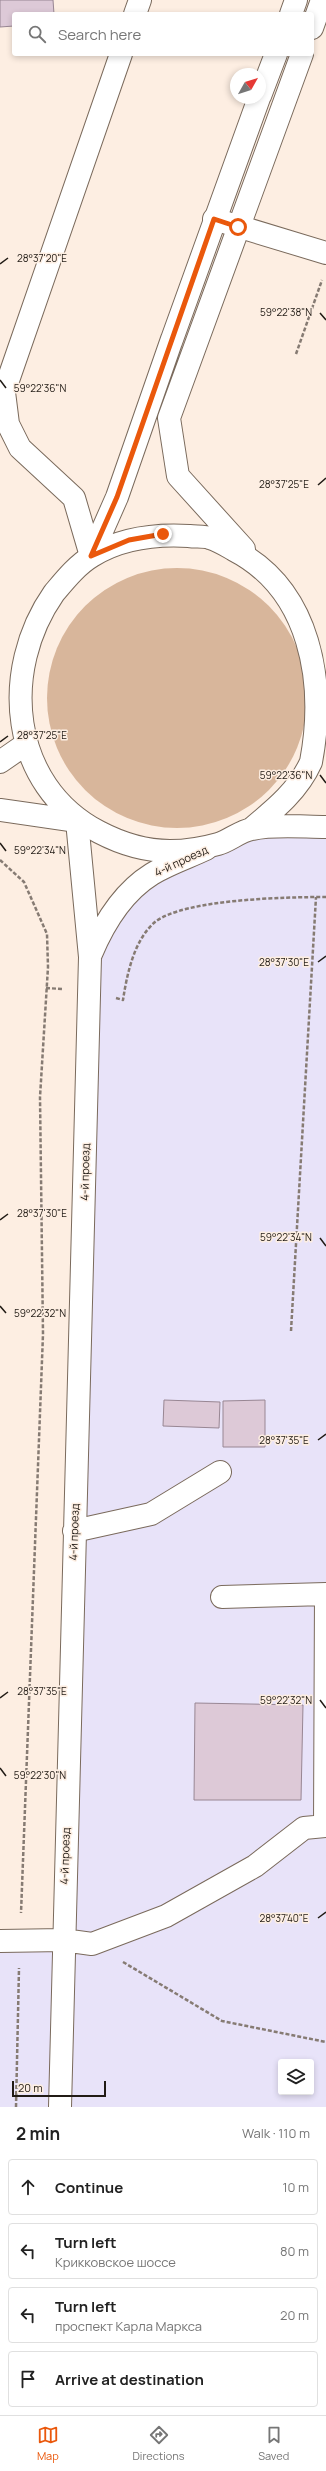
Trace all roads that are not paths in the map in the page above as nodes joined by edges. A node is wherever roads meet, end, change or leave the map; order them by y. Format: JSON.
{"nodes":[{"id":1,"x":140,"y":0,"type":"edge"},
{"id":2,"x":296,"y":0,"type":"edge"},
{"id":3,"x":322,"y":0,"type":"edge"},
{"id":4,"x":136,"y":12,"type":"edge"},
{"id":5,"x":292,"y":12,"type":"edge"},
{"id":6,"x":314,"y":22,"type":"edge"},
{"id":7,"x":120,"y":56,"type":"edge"},
{"id":8,"x":275,"y":56,"type":"edge"},
{"id":9,"x":301,"y":56,"type":"edge"},
{"id":10,"x":266,"y":81,"type":"edge"},
{"id":11,"x":257,"y":104,"type":"edge"},
{"id":12,"x":214,"y":219,"type":"junction"},
{"id":13,"x":238,"y":227,"type":"junction"},
{"id":14,"x":326,"y":253,"type":"edge"},
{"id":15,"x":2,"y":391,"type":"edge"},
{"id":16,"x":91,"y":556,"type":"junction"},
{"id":17,"x":254,"y":560,"type":"junction"},
{"id":18,"x":325,"y":722,"type":"edge"},
{"id":19,"x":23,"y":746,"type":"junction"},
{"id":20,"x":0,"y":762,"type":"edge"},
{"id":21,"x":0,"y":810,"type":"edge"},
{"id":22,"x":78,"y":820,"type":"junction"},
{"id":23,"x":326,"y":827,"type":"edge"},
{"id":24,"x":251,"y":829,"type":"junction"},
{"id":25,"x":218,"y":844,"type":"junction"},
{"id":26,"x":90,"y":957,"type":"junction"},
{"id":27,"x":220,"y":1472,"type":"dead end"},
{"id":28,"x":74,"y":1531,"type":"junction"},
{"id":29,"x":222,"y":1597,"type":"dead end"},
{"id":30,"x":326,"y":1826,"type":"edge"},
{"id":31,"x":10,"y":1940,"type":"edge"},
{"id":32,"x":63,"y":1940,"type":"junction"},
{"id":33,"x":60,"y":2107,"type":"edge"}],
"edges":[{"from":1,"to":4,"type":"main road"},
{"from":2,"to":5,"type":"main road"},
{"from":3,"to":6,"type":"main road"},
{"from":7,"to":15,"type":"main road"},
{"from":8,"to":10,"type":"main road"},
{"from":9,"to":13,"type":"main road"},
{"from":11,"to":12,"type":"main road"},
{"from":12,"to":13,"type":"main road"},
{"from":12,"to":16,"type":"main road"},
{"from":13,"to":14,"type":"main road"},
{"from":13,"to":17,"type":"main road"},
{"from":15,"to":16,"type":"main road"},
{"from":16,"to":17,"type":"main road"},
{"from":16,"to":19,"type":"main road"},
{"from":17,"to":18,"type":"main road"},
{"from":18,"to":24,"type":"main road"},
{"from":19,"to":20,"type":"main road"},
{"from":19,"to":22,"type":"main road"},
{"from":21,"to":22,"type":"main road"},
{"from":22,"to":25,"type":"main road"},
{"from":22,"to":26,"type":"main road","name":"4-й проезд"},
{"from":23,"to":24,"type":"main road"},
{"from":24,"to":25,"type":"main road","name":"4-й проезд"},
{"from":25,"to":26,"type":"main road","name":"4-й проезд"},
{"from":26,"to":28,"type":"main road","name":"4-й проезд"},
{"from":27,"to":28,"type":"main road"},
{"from":28,"to":32,"type":"main road","name":"4-й проезд"},
{"from":29,"to":30,"type":"main road"},
{"from":30,"to":32,"type":"main road"},
{"from":31,"to":32,"type":"main road"},
{"from":32,"to":33,"type":"main road","name":"4-й проезд"}]}
